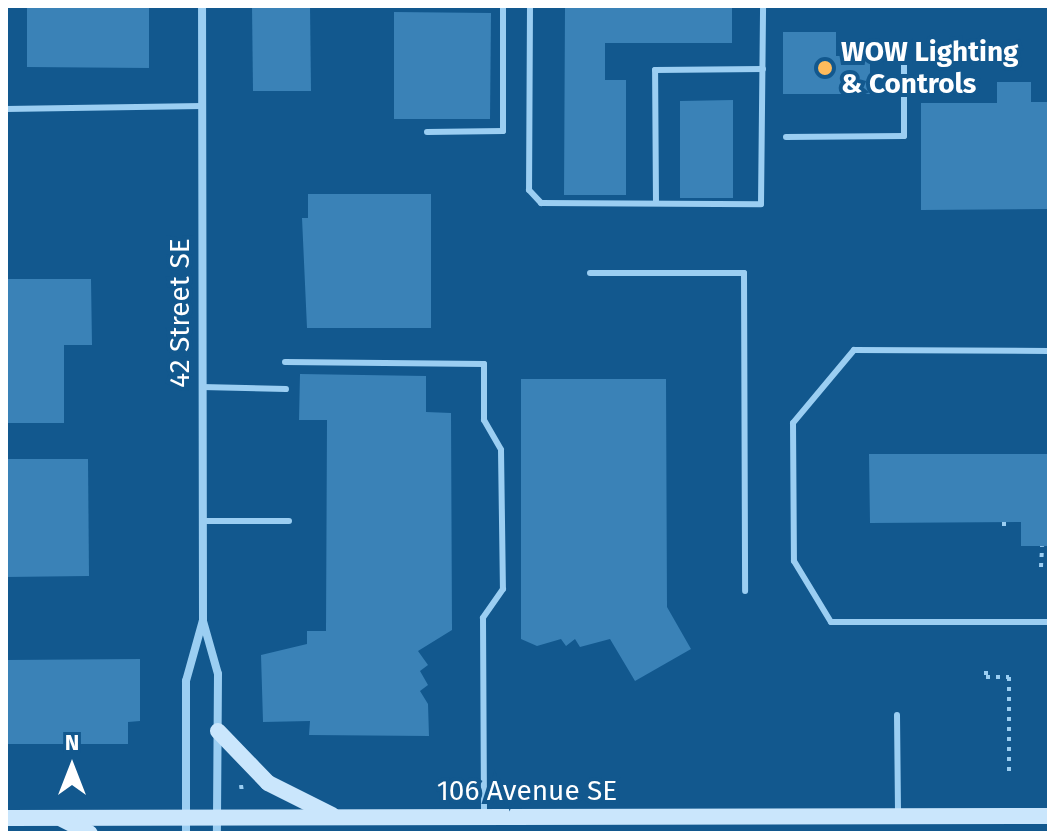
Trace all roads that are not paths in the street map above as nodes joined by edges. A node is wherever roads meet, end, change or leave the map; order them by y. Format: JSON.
{"nodes":[{"id":1,"x":202,"y":6,"type":"edge"},
{"id":2,"x":503,"y":6,"type":"edge"},
{"id":3,"x":530,"y":6,"type":"edge"},
{"id":4,"x":763,"y":6,"type":"edge"},
{"id":5,"x":904,"y":57,"type":"dead end"},
{"id":6,"x":763,"y":69,"type":"junction"},
{"id":7,"x":202,"y":106,"type":"junction"},
{"id":8,"x":6,"y":109,"type":"edge"},
{"id":9,"x":427,"y":132,"type":"dead end"},
{"id":10,"x":786,"y":137,"type":"dead end"},
{"id":11,"x":656,"y":203,"type":"junction"},
{"id":12,"x":590,"y":273,"type":"dead end"},
{"id":13,"x":1049,"y":351,"type":"edge"},
{"id":14,"x":285,"y":362,"type":"dead end"},
{"id":15,"x":202,"y":387,"type":"junction"},
{"id":16,"x":286,"y":389,"type":"dead end"},
{"id":17,"x":203,"y":521,"type":"junction"},
{"id":18,"x":289,"y":521,"type":"dead end"},
{"id":19,"x":745,"y":591,"type":"dead end"},
{"id":20,"x":203,"y":620,"type":"junction"},
{"id":21,"x":1049,"y":622,"type":"edge"},
{"id":22,"x":897,"y":715,"type":"dead end"},
{"id":23,"x":218,"y":731,"type":"junction"},
{"id":24,"x":898,"y":816,"type":"junction"},
{"id":25,"x":1049,"y":816,"type":"edge"},
{"id":26,"x":337,"y":817,"type":"junction"},
{"id":27,"x":485,"y":817,"type":"junction"},
{"id":28,"x":6,"y":818,"type":"edge"},
{"id":29,"x":60,"y":818,"type":"junction"},
{"id":30,"x":309,"y":818,"type":"junction"},
{"id":31,"x":186,"y":824,"type":"edge"},
{"id":32,"x":217,"y":825,"type":"edge"},
{"id":33,"x":90,"y":833,"type":"edge"},
{"id":34,"x":293,"y":833,"type":"edge"}],
"edges":[{"from":1,"to":7,"type":"street","name":"42 Street SE"},
{"from":2,"to":9,"type":"lane"},
{"from":3,"to":11,"type":"lane"},
{"from":4,"to":6,"type":"lane"},
{"from":5,"to":10,"type":"lane"},
{"from":6,"to":11,"type":"lane"},
{"from":6,"to":11,"type":"lane"},
{"from":7,"to":8,"type":"lane"},
{"from":7,"to":15,"type":"street","name":"42 Street SE"},
{"from":12,"to":19,"type":"lane"},
{"from":13,"to":21,"type":"lane"},
{"from":14,"to":27,"type":"lane"},
{"from":15,"to":16,"type":"lane"},
{"from":15,"to":17,"type":"street","name":"42 Street SE"},
{"from":17,"to":18,"type":"lane"},
{"from":17,"to":20,"type":"street","name":"42 Street SE"},
{"from":20,"to":23,"type":"street","name":"42 Street SE"},
{"from":20,"to":31,"type":"street","name":"42 Street SE"},
{"from":22,"to":24,"type":"lane"},
{"from":23,"to":26,"type":"street"},
{"from":23,"to":32,"type":"street","name":"42 Street SE"},
{"from":24,"to":25,"type":"street","name":"106 Avenue SE"},
{"from":24,"to":27,"type":"street","name":"106 Avenue SE"},
{"from":26,"to":27,"type":"street","name":"106 Avenue SE"},
{"from":26,"to":30,"type":"street","name":"106 Avenue SE"},
{"from":28,"to":29,"type":"street","name":"106 Avenue SE"},
{"from":29,"to":31,"type":"street","name":"106 Avenue SE"},
{"from":29,"to":33,"type":"street"},
{"from":30,"to":32,"type":"street","name":"106 Avenue SE"},
{"from":30,"to":34,"type":"street"},
{"from":31,"to":32,"type":"street","name":"106 Avenue SE"}]}
